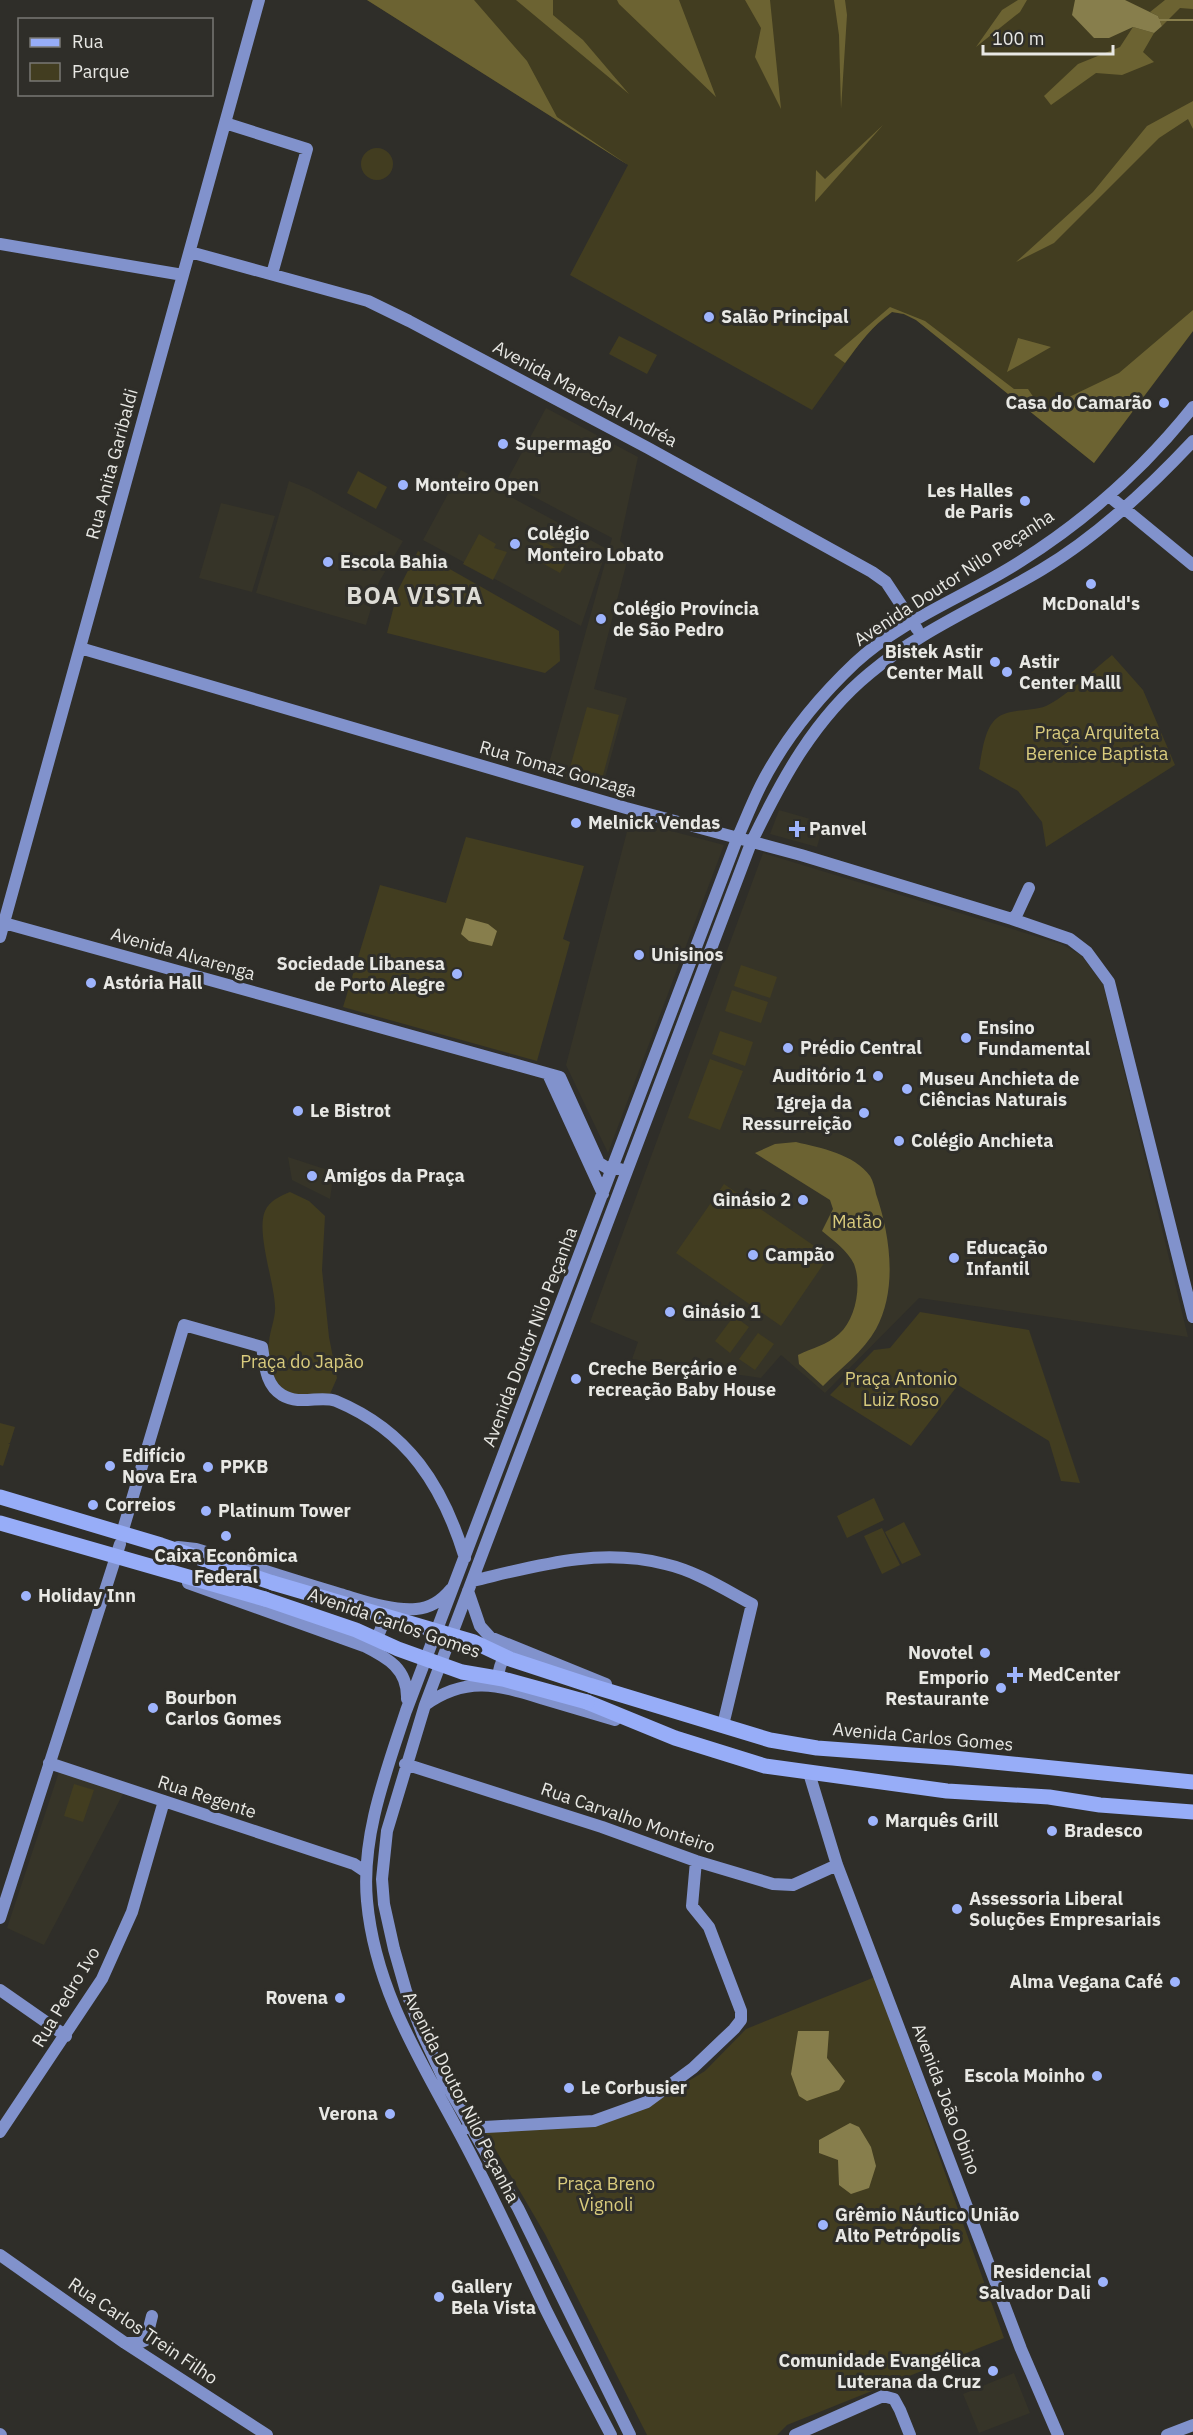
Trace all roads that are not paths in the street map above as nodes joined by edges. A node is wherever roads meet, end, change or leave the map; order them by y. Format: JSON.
{"nodes":[{"id":1,"x":259,"y":0,"type":"edge"},
{"id":2,"x":225,"y":123,"type":"junction"},
{"id":3,"x":0,"y":244,"type":"edge"},
{"id":4,"x":190,"y":252,"type":"junction"},
{"id":5,"x":272,"y":274,"type":"junction"},
{"id":6,"x":183,"y":275,"type":"junction"},
{"id":7,"x":1193,"y":407,"type":"edge"},
{"id":8,"x":1193,"y":441,"type":"edge"},
{"id":9,"x":1109,"y":496,"type":"junction"},
{"id":10,"x":1124,"y":508,"type":"junction"},
{"id":11,"x":1193,"y":565,"type":"edge"},
{"id":12,"x":913,"y":623,"type":"junction"},
{"id":13,"x":922,"y":636,"type":"junction"},
{"id":14,"x":80,"y":648,"type":"junction"},
{"id":15,"x":737,"y":839,"type":"junction"},
{"id":16,"x":751,"y":843,"type":"junction"},
{"id":17,"x":1029,"y":888,"type":"dead end"},
{"id":18,"x":1012,"y":919,"type":"junction"},
{"id":19,"x":4,"y":923,"type":"junction"},
{"id":20,"x":0,"y":937,"type":"edge"},
{"id":21,"x":554,"y":1075,"type":"junction"},
{"id":22,"x":574,"y":1131,"type":"junction"},
{"id":23,"x":588,"y":1138,"type":"junction"},
{"id":24,"x":630,"y":1161,"type":"junction"},
{"id":25,"x":612,"y":1170,"type":"junction"},
{"id":26,"x":603,"y":1194,"type":"junction"},
{"id":27,"x":1193,"y":1317,"type":"edge"},
{"id":28,"x":0,"y":1497,"type":"edge"},
{"id":29,"x":454,"y":1522,"type":"junction"},
{"id":30,"x":0,"y":1523,"type":"edge"},
{"id":31,"x":478,"y":1523,"type":"junction"},
{"id":32,"x":119,"y":1544,"type":"junction"},
{"id":33,"x":161,"y":1545,"type":"junction"},
{"id":34,"x":465,"y":1558,"type":"junction"},
{"id":35,"x":151,"y":1567,"type":"junction"},
{"id":36,"x":455,"y":1584,"type":"junction"},
{"id":37,"x":470,"y":1586,"type":"junction"},
{"id":38,"x":376,"y":1604,"type":"junction"},
{"id":39,"x":364,"y":1646,"type":"junction"},
{"id":40,"x":512,"y":1647,"type":"junction"},
{"id":41,"x":498,"y":1685,"type":"junction"},
{"id":42,"x":425,"y":1704,"type":"junction"},
{"id":43,"x":654,"y":1704,"type":"junction"},
{"id":44,"x":406,"y":1711,"type":"junction"},
{"id":45,"x":723,"y":1725,"type":"junction"},
{"id":46,"x":656,"y":1731,"type":"junction"},
{"id":47,"x":49,"y":1763,"type":"junction"},
{"id":48,"x":405,"y":1764,"type":"junction"},
{"id":49,"x":808,"y":1773,"type":"junction"},
{"id":50,"x":1193,"y":1782,"type":"edge"},
{"id":51,"x":164,"y":1801,"type":"junction"},
{"id":52,"x":1193,"y":1812,"type":"edge"},
{"id":53,"x":696,"y":1862,"type":"junction"},
{"id":54,"x":837,"y":1865,"type":"junction"},
{"id":55,"x":367,"y":1867,"type":"junction"},
{"id":56,"x":0,"y":1918,"type":"edge"},
{"id":57,"x":0,"y":1990,"type":"edge"},
{"id":58,"x":406,"y":1991,"type":"junction"},
{"id":59,"x":401,"y":2021,"type":"junction"},
{"id":60,"x":66,"y":2036,"type":"junction"},
{"id":61,"x":447,"y":2111,"type":"junction"},
{"id":62,"x":473,"y":2128,"type":"junction"},
{"id":63,"x":0,"y":2132,"type":"edge"},
{"id":64,"x":0,"y":2255,"type":"edge"},
{"id":65,"x":152,"y":2316,"type":"dead end"},
{"id":66,"x":125,"y":2343,"type":"junction"},
{"id":67,"x":1193,"y":2425,"type":"edge"},
{"id":68,"x":267,"y":2435,"type":"edge"},
{"id":69,"x":611,"y":2435,"type":"edge"},
{"id":70,"x":630,"y":2435,"type":"edge"},
{"id":71,"x":795,"y":2435,"type":"edge"},
{"id":72,"x":910,"y":2435,"type":"edge"},
{"id":73,"x":1058,"y":2435,"type":"edge"},
{"id":74,"x":1167,"y":2435,"type":"edge"}],
"edges":[{"from":1,"to":2,"type":"street","name":"Rua Anita Garibaldi"},
{"from":2,"to":4,"type":"street","name":"Rua Anita Garibaldi"},
{"from":2,"to":5,"type":"street"},
{"from":3,"to":6,"type":"street"},
{"from":4,"to":5,"type":"street","name":"Avenida Marechal Andréa"},
{"from":4,"to":6,"type":"street","name":"Rua Anita Garibaldi"},
{"from":5,"to":12,"type":"street","name":"Avenida Marechal Andréa"},
{"from":6,"to":14,"type":"street","name":"Rua Anita Garibaldi"},
{"from":7,"to":9,"type":"street","name":"Avenida Doutor Nilo Peçanha"},
{"from":8,"to":10,"type":"street","name":"Avenida Doutor Nilo Peçanha"},
{"from":9,"to":10,"type":"street"},
{"from":9,"to":12,"type":"street","name":"Avenida Doutor Nilo Peçanha"},
{"from":10,"to":11,"type":"street"},
{"from":10,"to":13,"type":"street","name":"Avenida Doutor Nilo Peçanha"},
{"from":12,"to":13,"type":"street","name":"Avenida Marechal Andréa"},
{"from":12,"to":15,"type":"street","name":"Avenida Doutor Nilo Peçanha"},
{"from":13,"to":16,"type":"street","name":"Avenida Doutor Nilo Peçanha"},
{"from":14,"to":15,"type":"street","name":"Rua Tomaz Gonzaga"},
{"from":14,"to":19,"type":"street","name":"Rua Anita Garibaldi"},
{"from":15,"to":16,"type":"street","name":"Rua Tomaz Gonzaga"},
{"from":15,"to":25,"type":"street","name":"Avenida Doutor Nilo Peçanha"},
{"from":16,"to":18,"type":"street","name":"Rua Tomaz Gonzaga"},
{"from":16,"to":24,"type":"street","name":"Avenida Doutor Nilo Peçanha"},
{"from":17,"to":18,"type":"street"},
{"from":18,"to":27,"type":"street","name":"Rua Tomaz Gonzaga"},
{"from":19,"to":20,"type":"street","name":"Rua Anita Garibaldi"},
{"from":19,"to":21,"type":"street","name":"Avenida Alvarenga"},
{"from":21,"to":22,"type":"street"},
{"from":21,"to":23,"type":"street"},
{"from":22,"to":23,"type":"street"},
{"from":22,"to":26,"type":"street"},
{"from":23,"to":25,"type":"street"},
{"from":24,"to":25,"type":"street"},
{"from":24,"to":37,"type":"street","name":"Avenida Doutor Nilo Peçanha"},
{"from":25,"to":26,"type":"street","name":"Avenida Doutor Nilo Peçanha"},
{"from":26,"to":31,"type":"street","name":"Avenida Doutor Nilo Peçanha"},
{"from":28,"to":32,"type":"main road","name":"Avenida Carlos Gomes"},
{"from":29,"to":31,"type":"street"},
{"from":29,"to":32,"type":"street"},
{"from":29,"to":34,"type":"street"},
{"from":30,"to":32,"type":"main road","name":"Avenida Carlos Gomes"},
{"from":31,"to":34,"type":"street","name":"Avenida Doutor Nilo Peçanha"},
{"from":32,"to":33,"type":"main road","name":"Avenida Carlos Gomes"},
{"from":32,"to":35,"type":"main road","name":"Avenida Carlos Gomes"},
{"from":32,"to":47,"type":"street"},
{"from":33,"to":38,"type":"street","name":"Avenida Carlos Gomes"},
{"from":33,"to":43,"type":"main road","name":"Avenida Carlos Gomes","bridge":true},
{"from":34,"to":36,"type":"street","name":"Avenida Doutor Nilo Peçanha"},
{"from":35,"to":39,"type":"street","name":"Avenida Carlos Gomes"},
{"from":35,"to":46,"type":"main road","name":"Avenida Carlos Gomes","bridge":true},
{"from":36,"to":38,"type":"street","name":"Avenida Carlos Gomes"},
{"from":36,"to":44,"type":"street","name":"Avenida Doutor Nilo Peçanha"},
{"from":37,"to":40,"type":"street","name":"Avenida Carlos Gomes"},
{"from":37,"to":42,"type":"street","name":"Avenida Doutor Nilo Peçanha"},
{"from":37,"to":45,"type":"street"},
{"from":38,"to":39,"type":"street"},
{"from":39,"to":44,"type":"street","name":"Avenida Carlos Gomes"},
{"from":40,"to":41,"type":"street"},
{"from":40,"to":43,"type":"street","name":"Avenida Carlos Gomes"},
{"from":41,"to":42,"type":"street","name":"Avenida Carlos Gomes"},
{"from":41,"to":46,"type":"street","name":"Avenida Carlos Gomes"},
{"from":42,"to":48,"type":"street","name":"Avenida Doutor Nilo Peçanha"},
{"from":43,"to":45,"type":"main road","name":"Avenida Carlos Gomes"},
{"from":44,"to":55,"type":"street","name":"Avenida Doutor Nilo Peçanha"},
{"from":45,"to":50,"type":"main road","name":"Avenida Carlos Gomes"},
{"from":46,"to":49,"type":"main road","name":"Avenida Carlos Gomes"},
{"from":47,"to":51,"type":"street","name":"Rua Regente"},
{"from":47,"to":56,"type":"street"},
{"from":48,"to":53,"type":"street","name":"Rua Carvalho Monteiro"},
{"from":48,"to":58,"type":"street","name":"Avenida Doutor Nilo Peçanha"},
{"from":49,"to":52,"type":"main road","name":"Avenida Carlos Gomes"},
{"from":49,"to":54,"type":"street","name":"Avenida João Obino"},
{"from":51,"to":55,"type":"street","name":"Rua Regente"},
{"from":51,"to":60,"type":"street","name":"Rua Pedro Ivo"},
{"from":53,"to":54,"type":"street","name":"Rua Carvalho Monteiro"},
{"from":53,"to":62,"type":"street"},
{"from":54,"to":73,"type":"street","name":"Avenida João Obino"},
{"from":55,"to":59,"type":"street","name":"Avenida Doutor Nilo Peçanha"},
{"from":57,"to":60,"type":"street"},
{"from":58,"to":59,"type":"street"},
{"from":58,"to":62,"type":"street","name":"Avenida Doutor Nilo Peçanha"},
{"from":59,"to":61,"type":"street","name":"Avenida Doutor Nilo Peçanha"},
{"from":60,"to":63,"type":"street","name":"Rua Pedro Ivo"},
{"from":61,"to":62,"type":"street"},
{"from":61,"to":69,"type":"street","name":"Avenida Doutor Nilo Peçanha"},
{"from":62,"to":70,"type":"street","name":"Avenida Doutor Nilo Peçanha"},
{"from":64,"to":66,"type":"street","name":"Rua Carlos Trein Filho"},
{"from":65,"to":66,"type":"street"},
{"from":66,"to":68,"type":"street","name":"Rua Carlos Trein Filho"},
{"from":67,"to":74,"type":"street"},
{"from":71,"to":72,"type":"street"}]}
